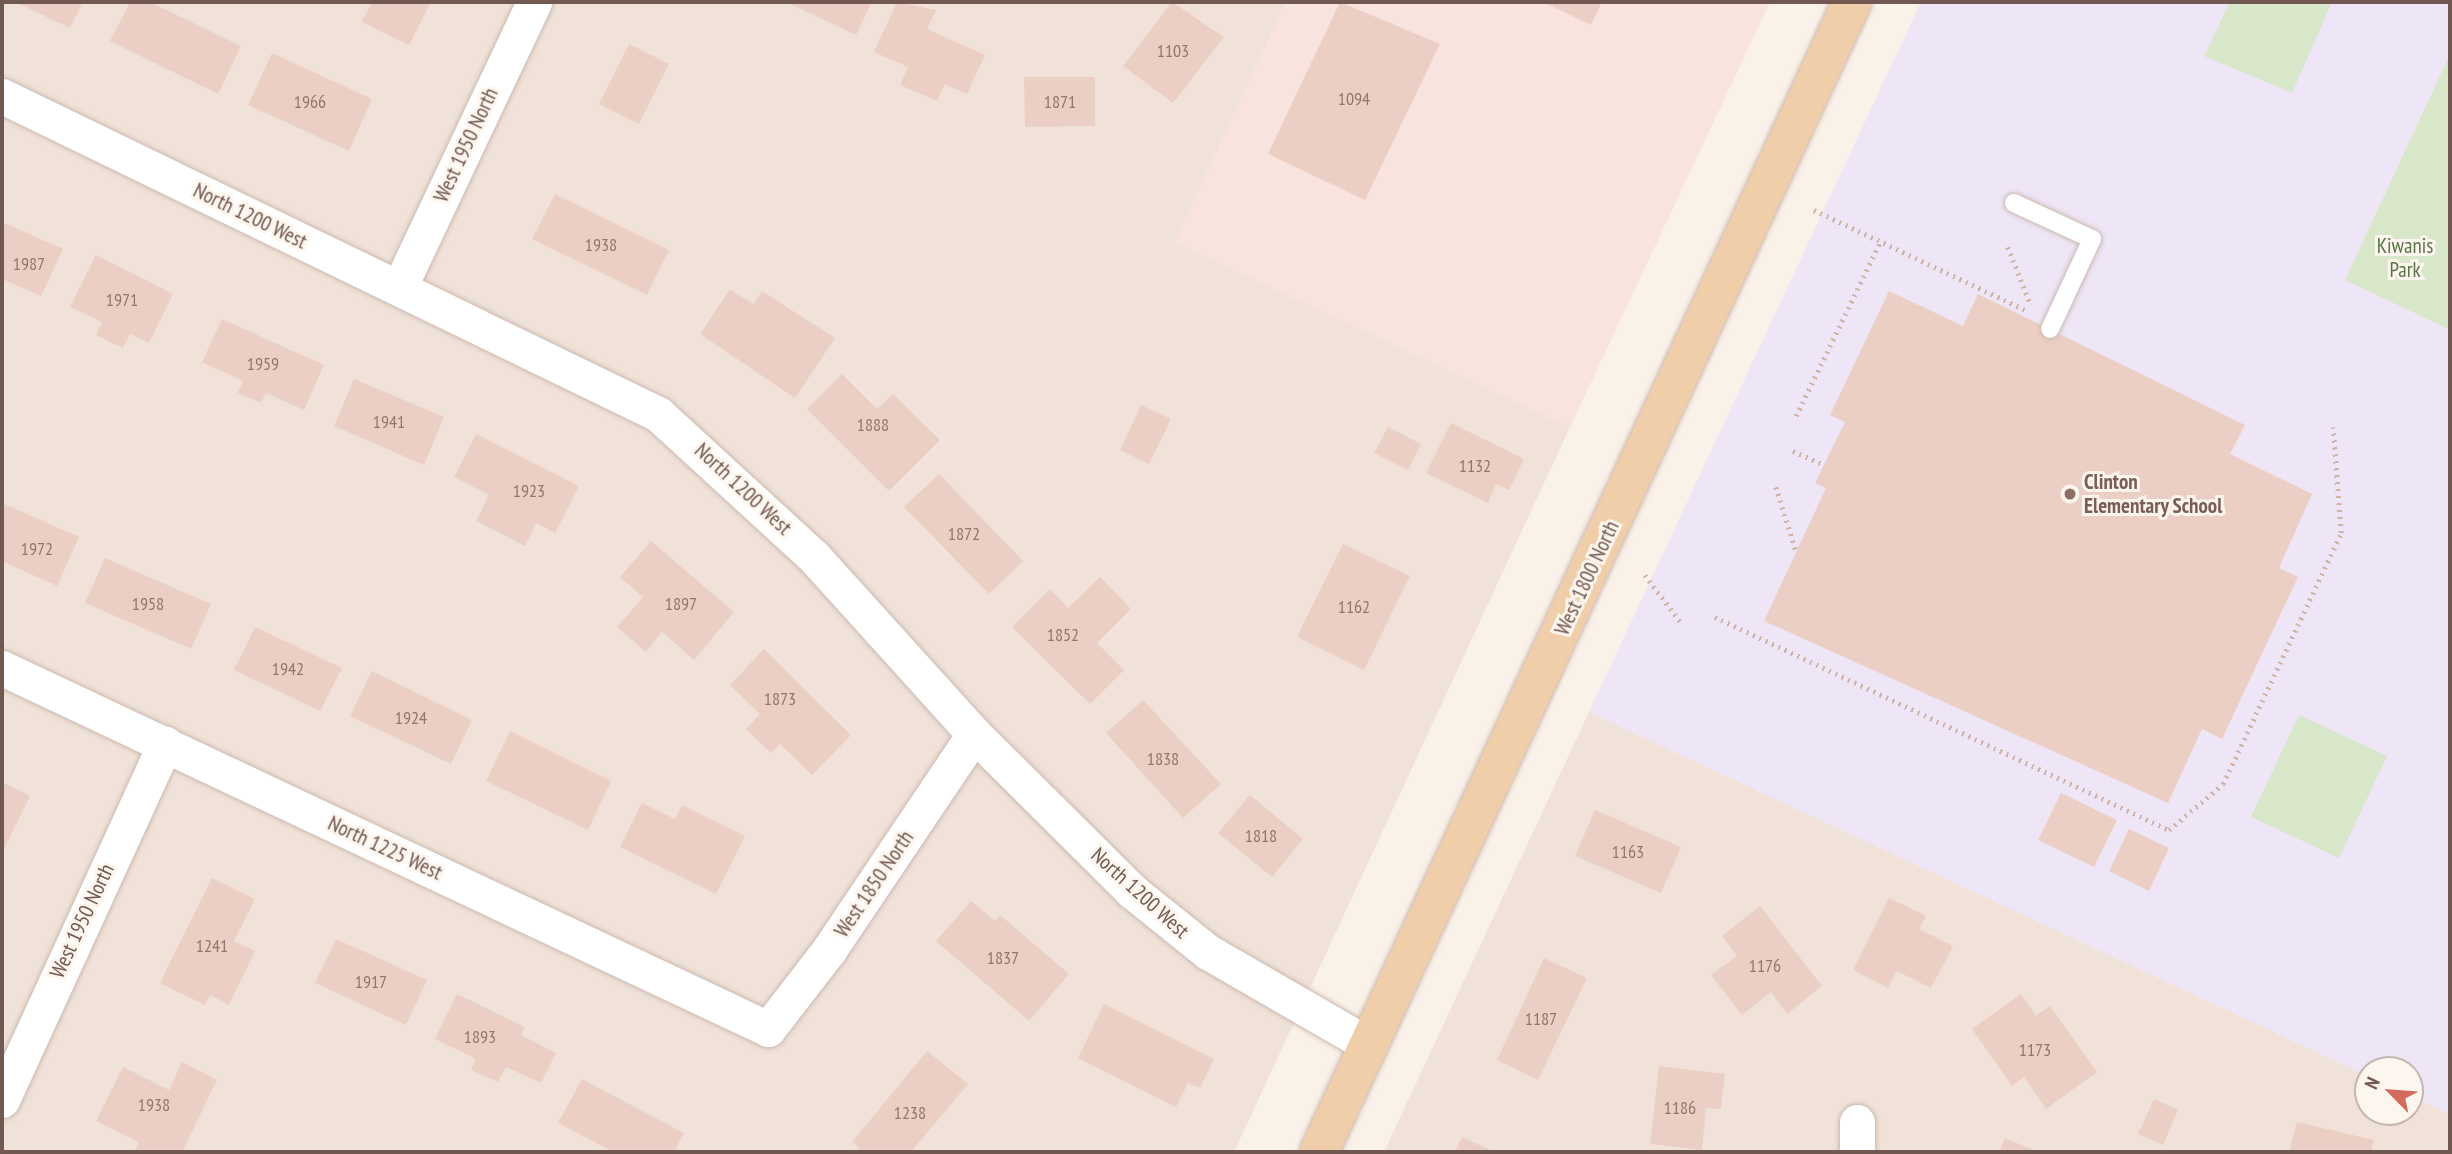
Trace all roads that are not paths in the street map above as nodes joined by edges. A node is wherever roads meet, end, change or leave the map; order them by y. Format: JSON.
{"nodes":[{"id":1,"x":534,"y":2,"type":"edge"},
{"id":2,"x":1852,"y":2,"type":"edge"},
{"id":3,"x":2,"y":96,"type":"edge"},
{"id":4,"x":2014,"y":203,"type":"dead end"},
{"id":5,"x":399,"y":288,"type":"junction"},
{"id":6,"x":2050,"y":329,"type":"dead end"},
{"id":7,"x":2,"y":668,"type":"edge"},
{"id":8,"x":974,"y":734,"type":"junction"},
{"id":9,"x":165,"y":744,"type":"junction"},
{"id":10,"x":768,"y":1029,"type":"joint"},
{"id":11,"x":1368,"y":1045,"type":"junction"},
{"id":12,"x":2,"y":1100,"type":"edge"},
{"id":13,"x":1319,"y":1152,"type":"edge"}],
"edges":[{"from":1,"to":5,"type":"street","name":"West 1950 North"},
{"from":2,"to":11,"type":"main road","name":"West 1800 North"},
{"from":3,"to":5,"type":"street","name":"North 1200 West"},
{"from":4,"to":6,"type":"lane"},
{"from":5,"to":8,"type":"street","name":"North 1200 West"},
{"from":7,"to":9,"type":"street","name":"North 1225 West"},
{"from":8,"to":10,"type":"street","name":"West 1850 North"},
{"from":8,"to":11,"type":"street","name":"North 1200 West"},
{"from":9,"to":10,"type":"street","name":"North 1225 West"},
{"from":9,"to":12,"type":"street","name":"West 1950 North"},
{"from":11,"to":13,"type":"main road","name":"West 1800 North"}]}
